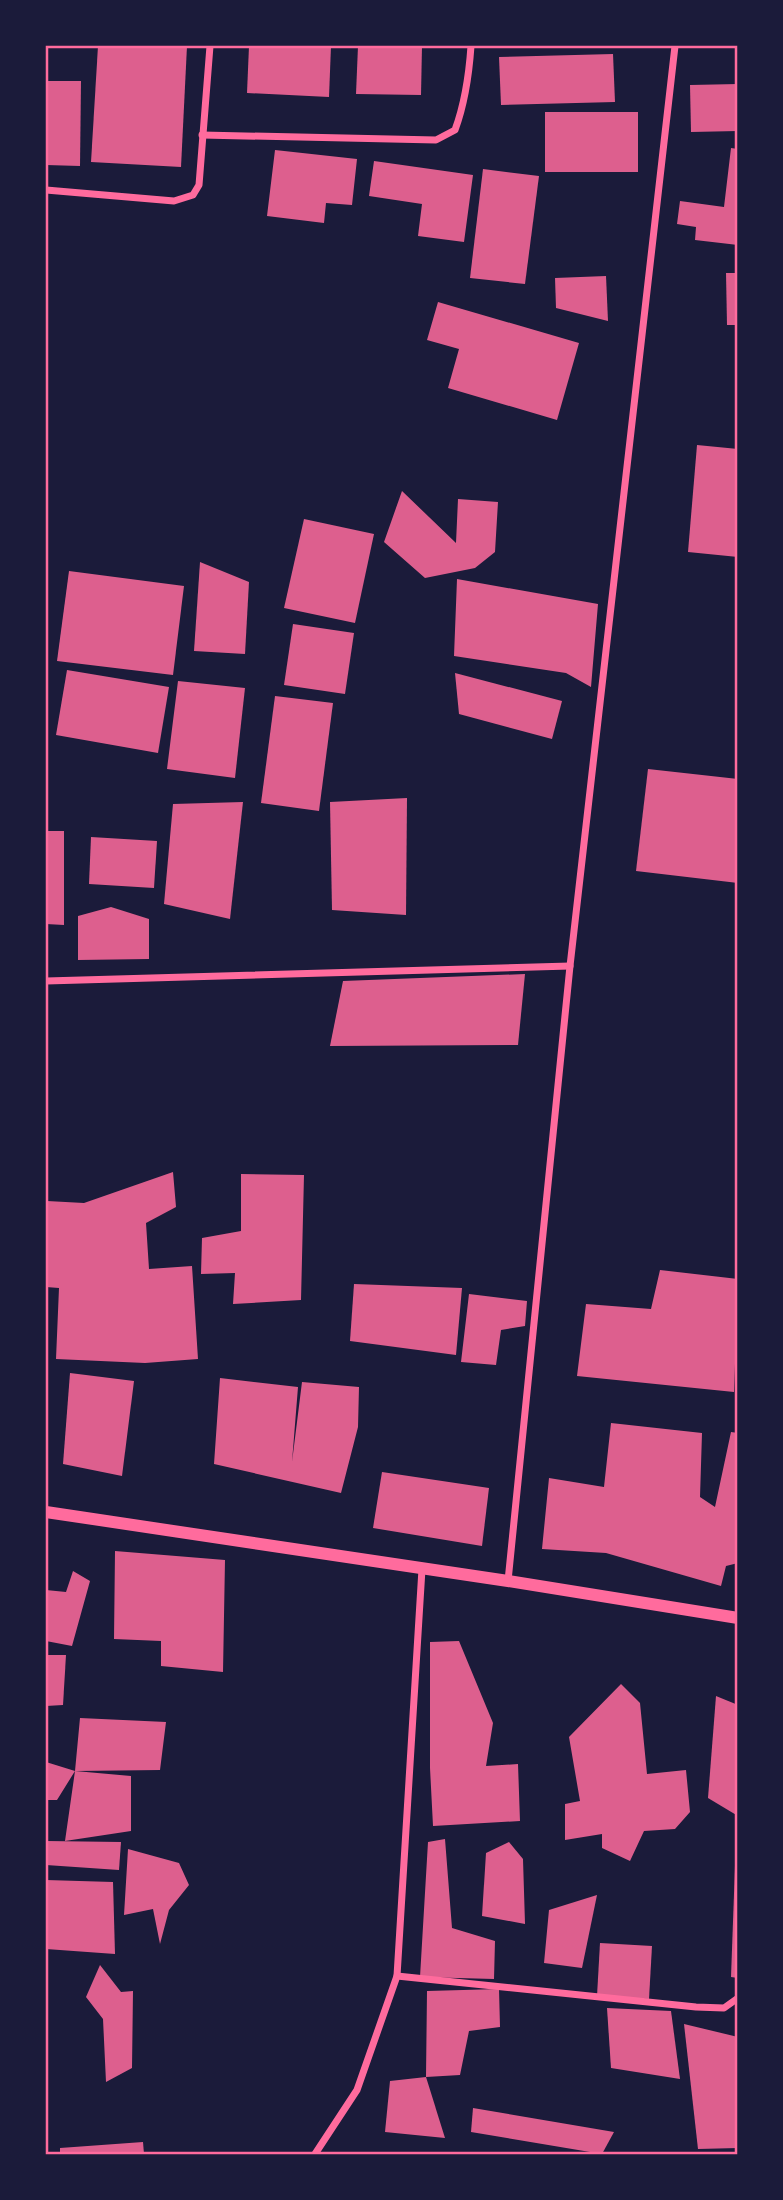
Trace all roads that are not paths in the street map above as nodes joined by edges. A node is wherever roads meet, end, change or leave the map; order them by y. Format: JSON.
{"nodes":[{"id":1,"x":210,"y":46,"type":"edge"},
{"id":2,"x":471,"y":46,"type":"edge"},
{"id":3,"x":675,"y":46,"type":"edge"},
{"id":4,"x":202,"y":135,"type":"junction"},
{"id":5,"x":46,"y":190,"type":"edge"},
{"id":6,"x":569,"y":966,"type":"junction"},
{"id":7,"x":46,"y":981,"type":"edge"},
{"id":8,"x":46,"y":1512,"type":"edge"},
{"id":9,"x":422,"y":1569,"type":"junction"},
{"id":10,"x":508,"y":1581,"type":"junction"},
{"id":11,"x":737,"y":1618,"type":"edge"},
{"id":12,"x":397,"y":1976,"type":"junction"},
{"id":13,"x":737,"y":1998,"type":"edge"},
{"id":14,"x":315,"y":2154,"type":"edge"}],
"edges":[{"from":1,"to":4,"type":"street"},
{"from":2,"to":4,"type":"street"},
{"from":3,"to":6,"type":"street"},
{"from":4,"to":5,"type":"street"},
{"from":6,"to":7,"type":"street"},
{"from":6,"to":10,"type":"street"},
{"from":8,"to":9,"type":"street"},
{"from":9,"to":10,"type":"street"},
{"from":9,"to":12,"type":"street"},
{"from":10,"to":11,"type":"street"},
{"from":12,"to":13,"type":"street"},
{"from":12,"to":14,"type":"street"}]}
